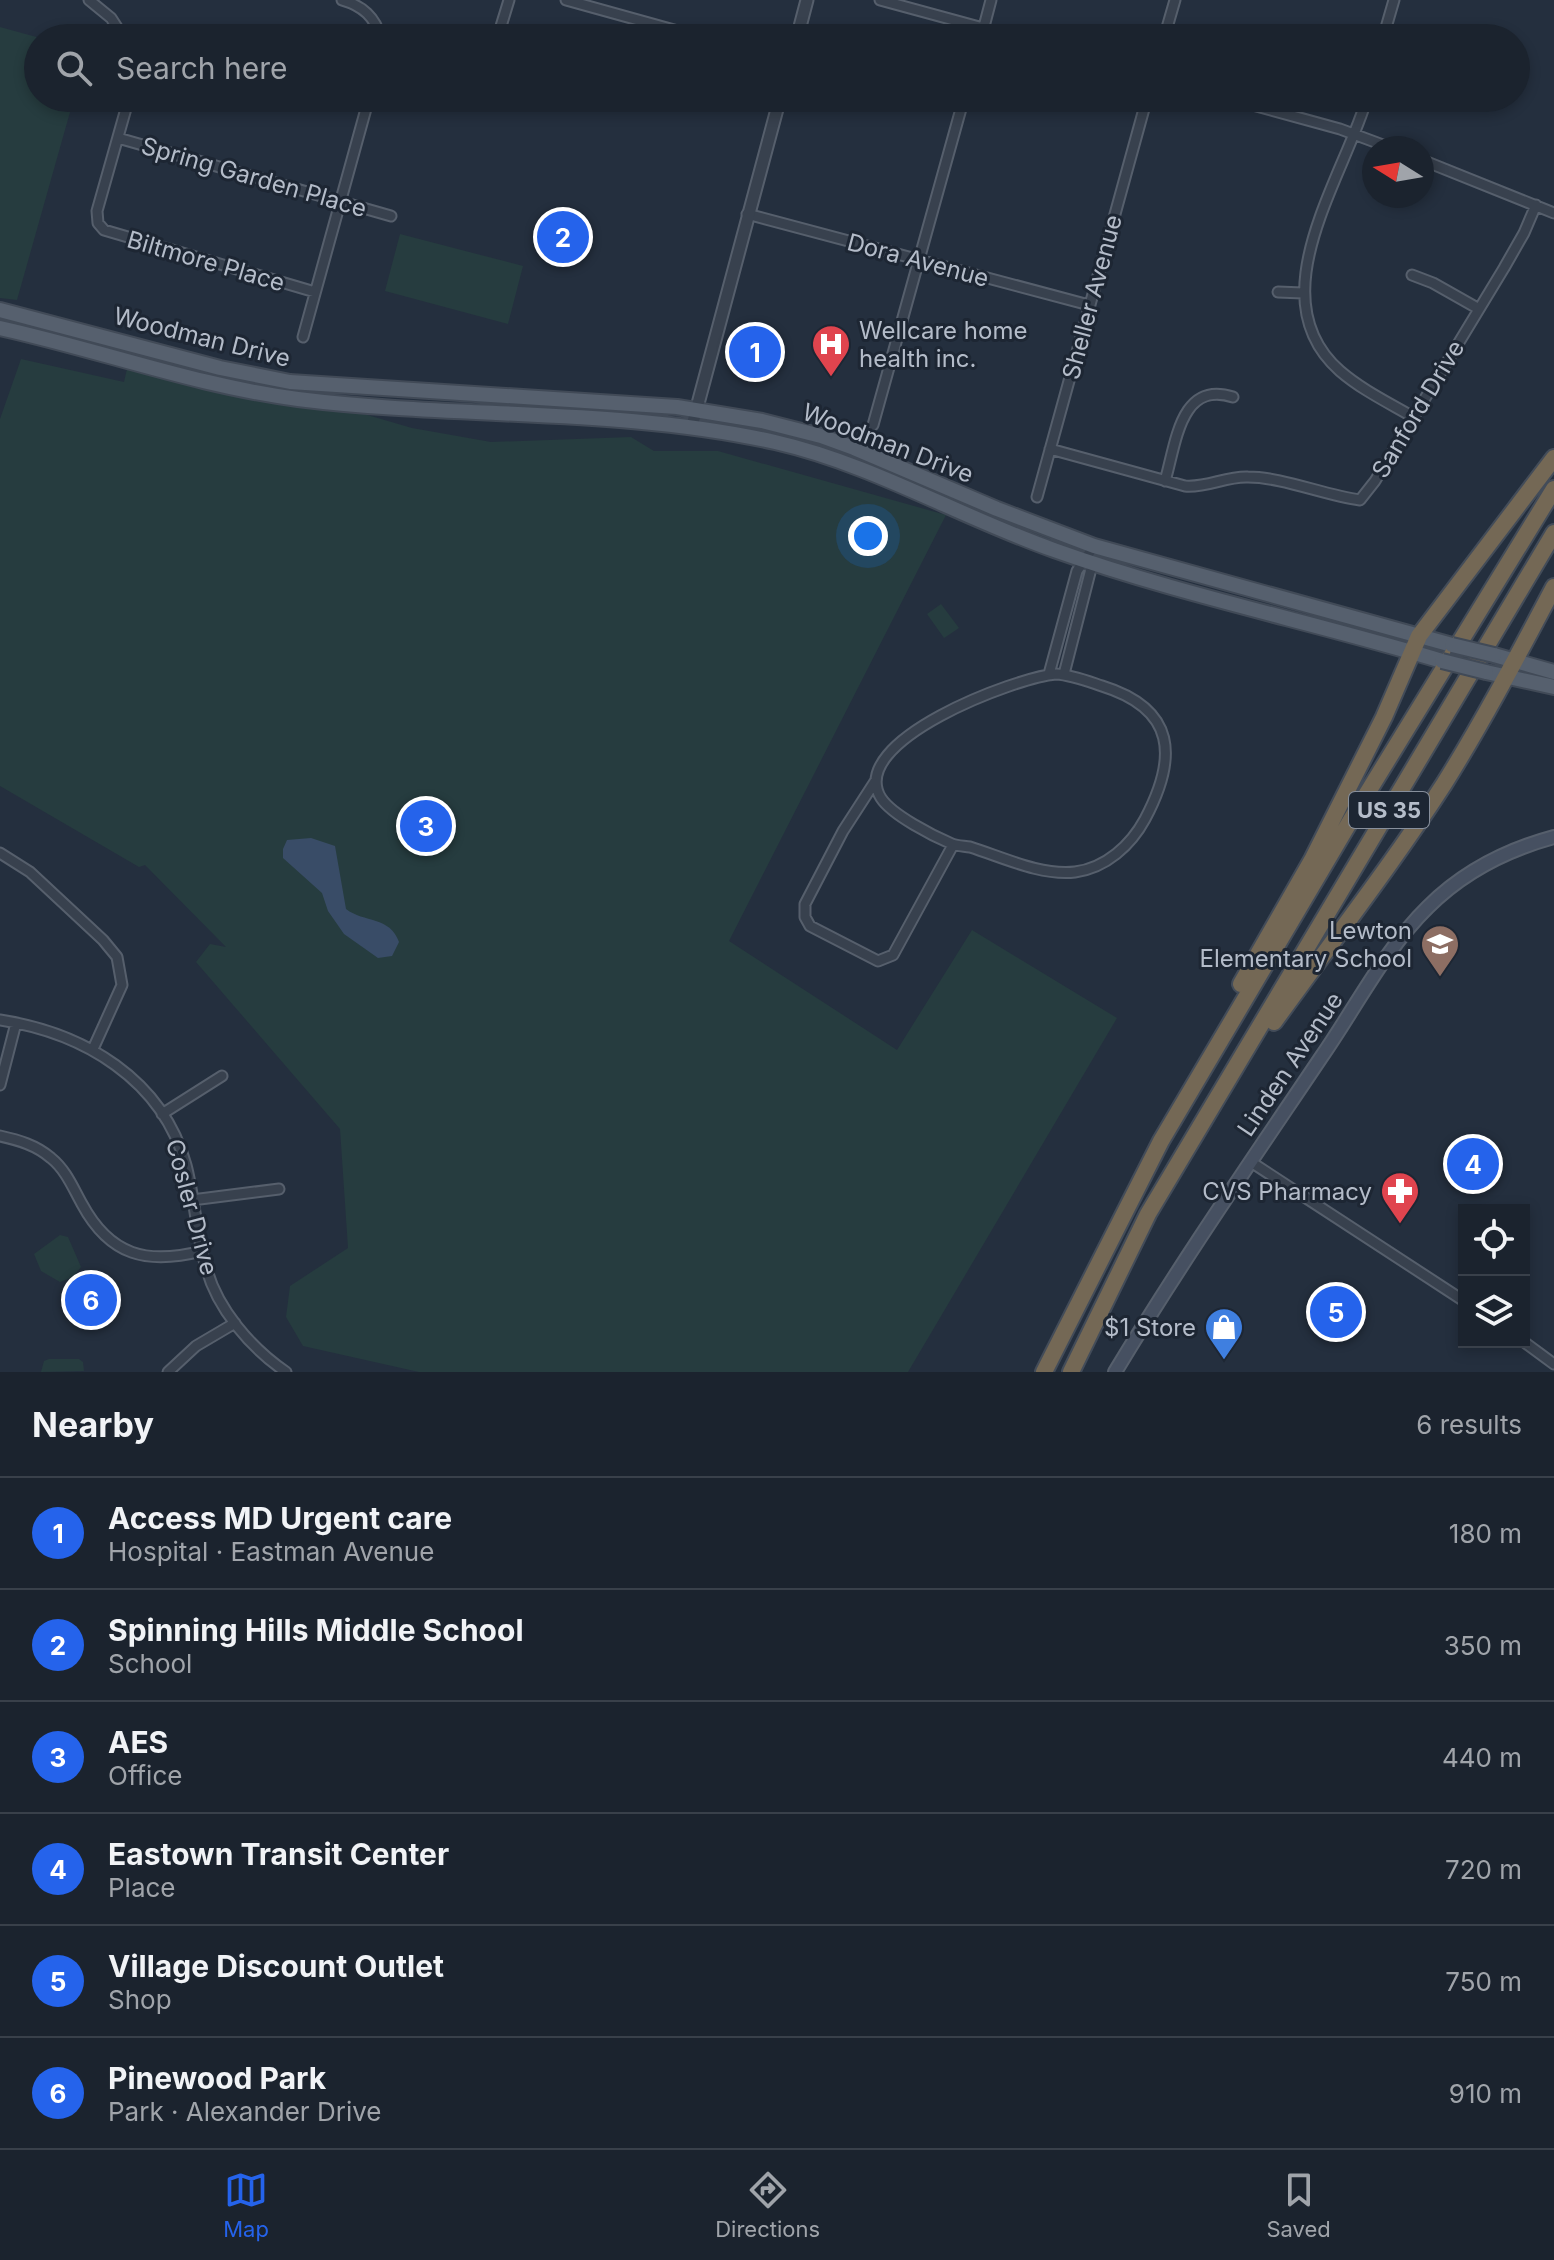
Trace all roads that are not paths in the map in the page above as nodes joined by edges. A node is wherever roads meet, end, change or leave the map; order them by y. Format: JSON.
{"nodes":[{"id":1,"x":89,"y":0,"type":"edge"},
{"id":2,"x":342,"y":0,"type":"edge"},
{"id":3,"x":509,"y":0,"type":"edge"},
{"id":4,"x":566,"y":0,"type":"edge"},
{"id":5,"x":606,"y":0,"type":"edge"},
{"id":6,"x":807,"y":0,"type":"edge"},
{"id":7,"x":880,"y":0,"type":"edge"},
{"id":8,"x":991,"y":0,"type":"edge"},
{"id":9,"x":1175,"y":0,"type":"edge"},
{"id":10,"x":1394,"y":0,"type":"edge"},
{"id":11,"x":603,"y":11,"type":"junction"},
{"id":12,"x":115,"y":24,"type":"edge"},
{"id":13,"x":374,"y":24,"type":"edge"},
{"id":14,"x":502,"y":24,"type":"edge"},
{"id":15,"x":651,"y":24,"type":"edge"},
{"id":16,"x":801,"y":24,"type":"edge"},
{"id":17,"x":954,"y":24,"type":"edge"},
{"id":18,"x":984,"y":24,"type":"edge"},
{"id":19,"x":1168,"y":24,"type":"edge"},
{"id":20,"x":1387,"y":24,"type":"edge"},
{"id":21,"x":125,"y":112,"type":"edge"},
{"id":22,"x":366,"y":112,"type":"edge"},
{"id":23,"x":776,"y":112,"type":"edge"},
{"id":24,"x":960,"y":112,"type":"edge"},
{"id":25,"x":1143,"y":112,"type":"edge"},
{"id":26,"x":1275,"y":112,"type":"edge"},
{"id":27,"x":1362,"y":112,"type":"edge"},
{"id":28,"x":1355,"y":135,"type":"junction"},
{"id":29,"x":118,"y":138,"type":"junction"},
{"id":30,"x":1362,"y":138,"type":"edge"},
{"id":31,"x":1434,"y":165,"type":"edge"},
{"id":32,"x":341,"y":201,"type":"junction"},
{"id":33,"x":1536,"y":205,"type":"junction"},
{"id":34,"x":1554,"y":213,"type":"edge"},
{"id":35,"x":747,"y":214,"type":"junction"},
{"id":36,"x":391,"y":216,"type":"dead end"},
{"id":37,"x":919,"y":261,"type":"junction"},
{"id":38,"x":1412,"y":275,"type":"dead end"},
{"id":39,"x":315,"y":292,"type":"junction"},
{"id":40,"x":1278,"y":292,"type":"dead end"},
{"id":41,"x":1303,"y":293,"type":"junction"},
{"id":42,"x":1089,"y":305,"type":"junction"},
{"id":43,"x":1479,"y":309,"type":"junction"},
{"id":44,"x":0,"y":310,"type":"edge"},
{"id":45,"x":0,"y":328,"type":"edge"},
{"id":46,"x":303,"y":337,"type":"dead end"},
{"id":47,"x":1233,"y":397,"type":"dead end"},
{"id":48,"x":695,"y":409,"type":"junction"},
{"id":49,"x":1413,"y":417,"type":"junction"},
{"id":50,"x":873,"y":425,"type":"dead end"},
{"id":51,"x":692,"y":426,"type":"junction"},
{"id":52,"x":1050,"y":449,"type":"junction"},
{"id":53,"x":1554,"y":458,"type":"edge"},
{"id":54,"x":1165,"y":481,"type":"junction"},
{"id":55,"x":1554,"y":489,"type":"edge"},
{"id":56,"x":1037,"y":497,"type":"dead end"},
{"id":57,"x":1554,"y":533,"type":"edge"},
{"id":58,"x":1094,"y":546,"type":"junction"},
{"id":59,"x":1088,"y":562,"type":"junction"},
{"id":60,"x":1554,"y":587,"type":"edge"},
{"id":61,"x":1370,"y":631,"type":"junction"},
{"id":62,"x":1416,"y":644,"type":"junction"},
{"id":63,"x":1511,"y":669,"type":"junction"},
{"id":64,"x":1554,"y":672,"type":"edge"},
{"id":65,"x":1049,"y":674,"type":"junction"},
{"id":66,"x":1064,"y":674,"type":"junction"},
{"id":67,"x":1554,"y":687,"type":"edge"},
{"id":68,"x":877,"y":779,"type":"junction"},
{"id":69,"x":1554,"y":837,"type":"edge"},
{"id":70,"x":953,"y":845,"type":"junction"},
{"id":71,"x":0,"y":853,"type":"edge"},
{"id":72,"x":0,"y":1020,"type":"edge"},
{"id":73,"x":16,"y":1023,"type":"junction"},
{"id":74,"x":93,"y":1049,"type":"junction"},
{"id":75,"x":222,"y":1076,"type":"dead end"},
{"id":76,"x":0,"y":1085,"type":"edge"},
{"id":77,"x":1225,"y":1087,"type":"junction"},
{"id":78,"x":162,"y":1114,"type":"junction"},
{"id":79,"x":0,"y":1136,"type":"edge"},
{"id":80,"x":1161,"y":1141,"type":"junction"},
{"id":81,"x":1251,"y":1162,"type":"junction"},
{"id":82,"x":279,"y":1189,"type":"dead end"},
{"id":83,"x":192,"y":1200,"type":"junction"},
{"id":84,"x":202,"y":1251,"type":"junction"},
{"id":85,"x":1458,"y":1297,"type":"edge"},
{"id":86,"x":235,"y":1323,"type":"junction"},
{"id":87,"x":1530,"y":1346,"type":"edge"},
{"id":88,"x":1554,"y":1364,"type":"edge"},
{"id":89,"x":168,"y":1372,"type":"edge"},
{"id":90,"x":285,"y":1372,"type":"edge"},
{"id":91,"x":1044,"y":1372,"type":"edge"},
{"id":92,"x":1071,"y":1372,"type":"edge"},
{"id":93,"x":1115,"y":1372,"type":"edge"}],
"edges":[{"from":1,"to":12,"type":"street"},
{"from":2,"to":13,"type":"street"},
{"from":3,"to":14,"type":"street"},
{"from":4,"to":11,"type":"street"},
{"from":5,"to":11,"type":"street"},
{"from":6,"to":16,"type":"street"},
{"from":7,"to":17,"type":"street"},
{"from":8,"to":18,"type":"street"},
{"from":9,"to":19,"type":"street"},
{"from":10,"to":20,"type":"street"},
{"from":11,"to":15,"type":"street"},
{"from":21,"to":29,"type":"street"},
{"from":22,"to":32,"type":"street"},
{"from":23,"to":35,"type":"street"},
{"from":24,"to":37,"type":"street"},
{"from":25,"to":42,"type":"street","name":"Sheller Avenue"},
{"from":26,"to":28,"type":"street"},
{"from":27,"to":28,"type":"street"},
{"from":28,"to":30,"type":"street"},
{"from":28,"to":41,"type":"street"},
{"from":29,"to":32,"type":"street","name":"Spring Garden Place"},
{"from":29,"to":39,"type":"street","name":"Biltmore Place"},
{"from":31,"to":33,"type":"street"},
{"from":32,"to":36,"type":"street","name":"Spring Garden Place"},
{"from":32,"to":39,"type":"street"},
{"from":33,"to":34,"type":"street"},
{"from":33,"to":43,"type":"street","name":"Sanford Drive"},
{"from":35,"to":37,"type":"street","name":"Dora Avenue"},
{"from":35,"to":48,"type":"street"},
{"from":37,"to":42,"type":"street","name":"Dora Avenue"},
{"from":37,"to":50,"type":"street"},
{"from":38,"to":43,"type":"street"},
{"from":39,"to":46,"type":"street"},
{"from":40,"to":41,"type":"street"},
{"from":41,"to":49,"type":"street"},
{"from":42,"to":52,"type":"street","name":"Sheller Avenue"},
{"from":43,"to":49,"type":"street","name":"Sanford Drive"},
{"from":44,"to":48,"type":"main road","name":"Woodman Drive"},
{"from":45,"to":51,"type":"main road","name":"Woodman Drive"},
{"from":47,"to":54,"type":"street"},
{"from":48,"to":51,"type":"street"},
{"from":48,"to":58,"type":"main road","name":"Woodman Drive"},
{"from":49,"to":54,"type":"street","name":"Sanford Drive"},
{"from":51,"to":59,"type":"main road","name":"Woodman Drive"},
{"from":52,"to":54,"type":"street","name":"Sanford Drive"},
{"from":52,"to":56,"type":"street","name":"Sheller Avenue"},
{"from":53,"to":62,"type":"highway"},
{"from":55,"to":80,"type":"highway","number":"US 35"},
{"from":57,"to":77,"type":"highway","number":"US 35"},
{"from":58,"to":59,"type":"street"},
{"from":58,"to":61,"type":"main road","name":"Woodman Drive"},
{"from":59,"to":61,"type":"main road","name":"Woodman Drive"},
{"from":59,"to":65,"type":"street"},
{"from":59,"to":66,"type":"street"},
{"from":60,"to":63,"type":"highway"},
{"from":61,"to":62,"type":"main road","name":"Woodman Drive"},
{"from":61,"to":62,"type":"main road","name":"Woodman Drive"},
{"from":62,"to":63,"type":"main road","name":"Woodman Drive","bridge":true},
{"from":62,"to":63,"type":"main road","name":"Woodman Drive","bridge":true},
{"from":62,"to":80,"type":"highway"},
{"from":63,"to":64,"type":"main road","name":"Woodman Drive"},
{"from":63,"to":67,"type":"main road","name":"Woodman Drive"},
{"from":63,"to":77,"type":"highway"},
{"from":65,"to":66,"type":"street"},
{"from":65,"to":68,"type":"street"},
{"from":66,"to":70,"type":"street"},
{"from":68,"to":70,"type":"street"},
{"from":68,"to":70,"type":"street"},
{"from":69,"to":81,"type":"main road","name":"Linden Avenue"},
{"from":71,"to":74,"type":"street"},
{"from":72,"to":73,"type":"street","name":"Cosler Drive"},
{"from":73,"to":74,"type":"street","name":"Cosler Drive"},
{"from":73,"to":76,"type":"street"},
{"from":74,"to":78,"type":"street","name":"Cosler Drive"},
{"from":75,"to":78,"type":"street"},
{"from":77,"to":92,"type":"highway","number":"US 35"},
{"from":78,"to":83,"type":"street","name":"Cosler Drive"},
{"from":79,"to":84,"type":"street"},
{"from":80,"to":91,"type":"highway","number":"US 35"},
{"from":81,"to":85,"type":"street"},
{"from":81,"to":93,"type":"main road","name":"Linden Avenue"},
{"from":82,"to":83,"type":"street"},
{"from":83,"to":84,"type":"street","name":"Cosler Drive"},
{"from":84,"to":86,"type":"street","name":"Cosler Drive"},
{"from":86,"to":89,"type":"street"},
{"from":86,"to":90,"type":"street","name":"Cosler Drive"},
{"from":87,"to":88,"type":"street"}]}
